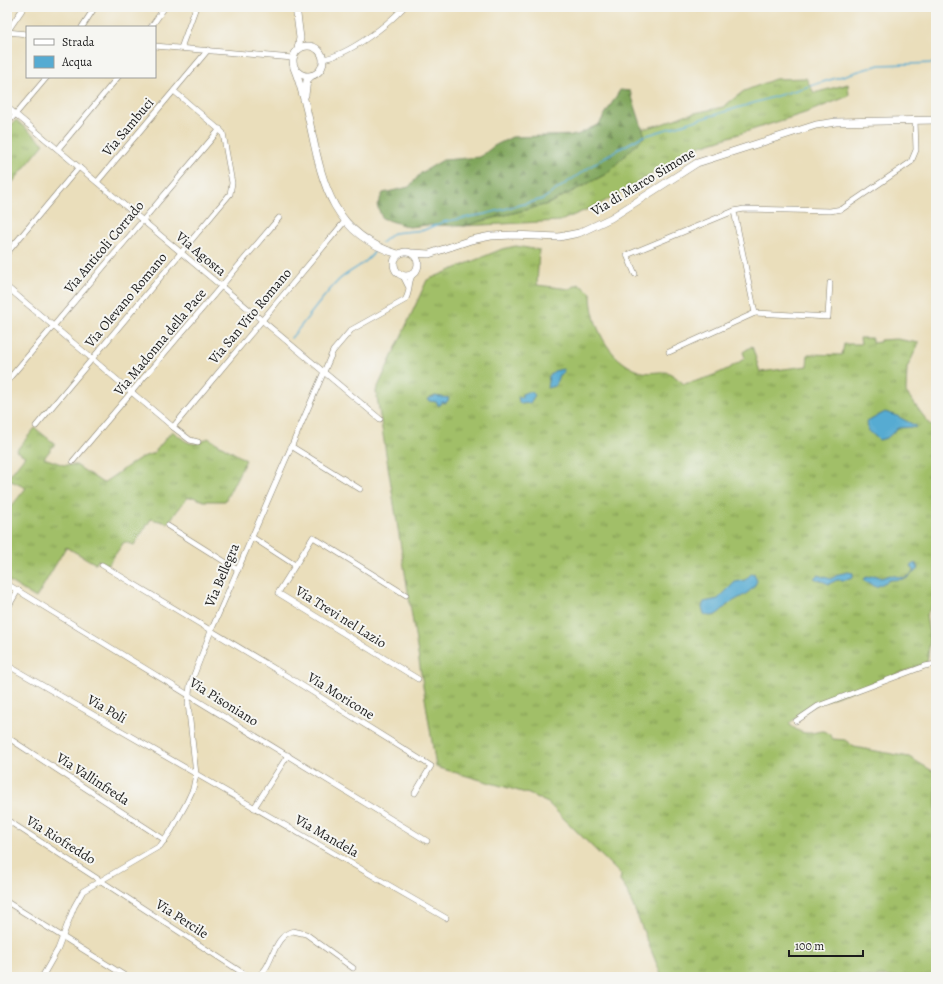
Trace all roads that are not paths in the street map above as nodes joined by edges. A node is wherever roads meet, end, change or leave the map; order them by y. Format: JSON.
{"nodes":[{"id":1,"x":24,"y":7,"type":"edge"},
{"id":2,"x":95,"y":7,"type":"edge"},
{"id":3,"x":165,"y":7,"type":"edge"},
{"id":4,"x":196,"y":7,"type":"edge"},
{"id":5,"x":296,"y":7,"type":"edge"},
{"id":6,"x":404,"y":7,"type":"edge"},
{"id":7,"x":83,"y":26,"type":"edge"},
{"id":8,"x":152,"y":26,"type":"edge"},
{"id":9,"x":299,"y":31,"type":"junction"},
{"id":10,"x":7,"y":32,"type":"edge"},
{"id":11,"x":26,"y":34,"type":"edge"},
{"id":12,"x":156,"y":46,"type":"edge"},
{"id":13,"x":312,"y":46,"type":"junction"},
{"id":14,"x":181,"y":48,"type":"junction"},
{"id":15,"x":298,"y":49,"type":"junction"},
{"id":16,"x":208,"y":50,"type":"junction"},
{"id":17,"x":293,"y":58,"type":"junction"},
{"id":18,"x":324,"y":59,"type":"junction"},
{"id":19,"x":294,"y":68,"type":"junction"},
{"id":20,"x":311,"y":76,"type":"junction"},
{"id":21,"x":46,"y":78,"type":"edge"},
{"id":22,"x":117,"y":78,"type":"edge"},
{"id":23,"x":174,"y":91,"type":"junction"},
{"id":24,"x":305,"y":97,"type":"junction"},
{"id":25,"x":7,"y":107,"type":"edge"},
{"id":26,"x":16,"y":114,"type":"junction"},
{"id":27,"x":915,"y":120,"type":"junction"},
{"id":28,"x":936,"y":120,"type":"edge"},
{"id":29,"x":7,"y":124,"type":"edge"},
{"id":30,"x":220,"y":128,"type":"junction"},
{"id":31,"x":58,"y":149,"type":"junction"},
{"id":32,"x":79,"y":166,"type":"junction"},
{"id":33,"x":97,"y":182,"type":"junction"},
{"id":34,"x":734,"y":211,"type":"junction"},
{"id":35,"x":280,"y":218,"type":"dead end"},
{"id":36,"x":142,"y":220,"type":"junction"},
{"id":37,"x":345,"y":220,"type":"junction"},
{"id":38,"x":381,"y":249,"type":"junction"},
{"id":39,"x":434,"y":252,"type":"junction"},
{"id":40,"x":7,"y":253,"type":"edge"},
{"id":41,"x":182,"y":253,"type":"junction"},
{"id":42,"x":413,"y":253,"type":"junction"},
{"id":43,"x":398,"y":254,"type":"junction"},
{"id":44,"x":394,"y":265,"type":"junction"},
{"id":45,"x":418,"y":268,"type":"junction"},
{"id":46,"x":413,"y":274,"type":"junction"},
{"id":47,"x":635,"y":274,"type":"dead end"},
{"id":48,"x":403,"y":276,"type":"junction"},
{"id":49,"x":830,"y":283,"type":"dead end"},
{"id":50,"x":7,"y":287,"type":"edge"},
{"id":51,"x":221,"y":287,"type":"junction"},
{"id":52,"x":409,"y":287,"type":"junction"},
{"id":53,"x":755,"y":313,"type":"junction"},
{"id":54,"x":262,"y":321,"type":"junction"},
{"id":55,"x":53,"y":326,"type":"junction"},
{"id":56,"x":669,"y":352,"type":"dead end"},
{"id":57,"x":92,"y":359,"type":"junction"},
{"id":58,"x":323,"y":371,"type":"junction"},
{"id":59,"x":7,"y":381,"type":"edge"},
{"id":60,"x":133,"y":393,"type":"junction"},
{"id":61,"x":380,"y":419,"type":"dead end"},
{"id":62,"x":36,"y":426,"type":"dead end"},
{"id":63,"x":173,"y":427,"type":"junction"},
{"id":64,"x":198,"y":442,"type":"dead end"},
{"id":65,"x":291,"y":446,"type":"junction"},
{"id":66,"x":73,"y":461,"type":"dead end"},
{"id":67,"x":360,"y":489,"type":"dead end"},
{"id":68,"x":168,"y":526,"type":"dead end"},
{"id":69,"x":252,"y":537,"type":"junction"},
{"id":70,"x":102,"y":565,"type":"dead end"},
{"id":71,"x":295,"y":566,"type":"junction"},
{"id":72,"x":238,"y":570,"type":"junction"},
{"id":73,"x":7,"y":584,"type":"edge"},
{"id":74,"x":18,"y":590,"type":"junction"},
{"id":75,"x":406,"y":596,"type":"dead end"},
{"id":76,"x":7,"y":609,"type":"edge"},
{"id":77,"x":211,"y":631,"type":"junction"},
{"id":78,"x":936,"y":664,"type":"edge"},
{"id":79,"x":7,"y":665,"type":"edge"},
{"id":80,"x":418,"y":678,"type":"dead end"},
{"id":81,"x":188,"y":694,"type":"junction"},
{"id":82,"x":796,"y":721,"type":"dead end"},
{"id":83,"x":7,"y":738,"type":"edge"},
{"id":84,"x":288,"y":755,"type":"junction"},
{"id":85,"x":196,"y":774,"type":"junction"},
{"id":86,"x":415,"y":793,"type":"dead end"},
{"id":87,"x":254,"y":808,"type":"junction"},
{"id":88,"x":7,"y":820,"type":"edge"},
{"id":89,"x":165,"y":840,"type":"junction"},
{"id":90,"x":427,"y":841,"type":"dead end"},
{"id":91,"x":102,"y":880,"type":"junction"},
{"id":92,"x":7,"y":902,"type":"edge"},
{"id":93,"x":446,"y":918,"type":"dead end"},
{"id":94,"x":64,"y":937,"type":"junction"},
{"id":95,"x":353,"y":968,"type":"dead end"},
{"id":96,"x":42,"y":977,"type":"edge"},
{"id":97,"x":127,"y":977,"type":"edge"},
{"id":98,"x":249,"y":977,"type":"edge"},
{"id":99,"x":256,"y":977,"type":"edge"}],
"edges":[{"from":1,"to":10,"type":"street"},
{"from":2,"to":7,"type":"street"},
{"from":3,"to":8,"type":"street"},
{"from":4,"to":14,"type":"street"},
{"from":5,"to":9,"type":"street"},
{"from":6,"to":18,"type":"street"},
{"from":9,"to":13,"type":"street"},
{"from":9,"to":15,"type":"street"},
{"from":10,"to":11,"type":"street"},
{"from":12,"to":14,"type":"street"},
{"from":13,"to":15,"type":"street"},
{"from":13,"to":18,"type":"street"},
{"from":14,"to":16,"type":"street"},
{"from":15,"to":17,"type":"street"},
{"from":16,"to":17,"type":"street"},
{"from":16,"to":23,"type":"street","name":"Via Sambuci"},
{"from":17,"to":19,"type":"street"},
{"from":18,"to":20,"type":"street"},
{"from":19,"to":20,"type":"street"},
{"from":19,"to":24,"type":"street"},
{"from":20,"to":24,"type":"street"},
{"from":21,"to":26,"type":"street"},
{"from":22,"to":31,"type":"street"},
{"from":23,"to":30,"type":"street"},
{"from":23,"to":33,"type":"street","name":"Via Sambuci"},
{"from":24,"to":37,"type":"street"},
{"from":25,"to":26,"type":"street","name":"Via Agosta"},
{"from":26,"to":29,"type":"street"},
{"from":26,"to":31,"type":"street","name":"Via Agosta"},
{"from":27,"to":28,"type":"street","name":"Via di Marco Simone"},
{"from":27,"to":34,"type":"street"},
{"from":27,"to":39,"type":"street","name":"Via di Marco Simone"},
{"from":30,"to":36,"type":"street","name":"Via Anticoli Corrado"},
{"from":30,"to":41,"type":"street","name":"Via Olevano Romano"},
{"from":31,"to":32,"type":"street","name":"Via Agosta"},
{"from":32,"to":33,"type":"street","name":"Via Agosta"},
{"from":32,"to":40,"type":"street"},
{"from":33,"to":36,"type":"street","name":"Via Agosta"},
{"from":34,"to":47,"type":"street"},
{"from":34,"to":53,"type":"street"},
{"from":35,"to":51,"type":"street","name":"Via Madonna della Pace"},
{"from":36,"to":41,"type":"street","name":"Via Agosta"},
{"from":36,"to":55,"type":"street","name":"Via Anticoli Corrado"},
{"from":37,"to":38,"type":"street"},
{"from":37,"to":54,"type":"street","name":"Via San Vito Romano"},
{"from":38,"to":43,"type":"street"},
{"from":38,"to":44,"type":"street"},
{"from":39,"to":42,"type":"street","name":"Via di Marco Simone"},
{"from":39,"to":45,"type":"street","name":"Via di Marco Simone"},
{"from":41,"to":51,"type":"street","name":"Via Agosta"},
{"from":41,"to":57,"type":"street","name":"Via Olevano Romano"},
{"from":42,"to":43,"type":"street"},
{"from":42,"to":45,"type":"street"},
{"from":43,"to":44,"type":"street"},
{"from":44,"to":48,"type":"street"},
{"from":45,"to":46,"type":"street"},
{"from":46,"to":48,"type":"street"},
{"from":46,"to":52,"type":"street","name":"Via Bellegra"},
{"from":48,"to":52,"type":"street"},
{"from":49,"to":53,"type":"street"},
{"from":50,"to":55,"type":"street"},
{"from":51,"to":54,"type":"street","name":"Via Agosta"},
{"from":51,"to":60,"type":"street","name":"Via Madonna della Pace"},
{"from":52,"to":58,"type":"street","name":"Via Bellegra"},
{"from":53,"to":56,"type":"street"},
{"from":54,"to":58,"type":"street","name":"Via Agosta"},
{"from":54,"to":63,"type":"street","name":"Via San Vito Romano"},
{"from":55,"to":57,"type":"street"},
{"from":55,"to":59,"type":"street","name":"Via Anticoli Corrado"},
{"from":57,"to":60,"type":"street"},
{"from":57,"to":62,"type":"street","name":"Via Olevano Romano"},
{"from":58,"to":61,"type":"street","name":"Via Agosta"},
{"from":58,"to":65,"type":"street","name":"Via Bellegra"},
{"from":60,"to":63,"type":"street"},
{"from":60,"to":66,"type":"street","name":"Via Madonna della Pace"},
{"from":63,"to":64,"type":"street"},
{"from":65,"to":67,"type":"street"},
{"from":65,"to":69,"type":"street","name":"Via Bellegra"},
{"from":68,"to":72,"type":"street"},
{"from":69,"to":71,"type":"street"},
{"from":69,"to":72,"type":"street","name":"Via Bellegra"},
{"from":70,"to":77,"type":"street"},
{"from":71,"to":75,"type":"street","name":"Via Trevi nel Lazio"},
{"from":71,"to":80,"type":"street","name":"Via Trevi nel Lazio"},
{"from":72,"to":77,"type":"street","name":"Via Bellegra"},
{"from":73,"to":74,"type":"street","name":"Via Pisoniano"},
{"from":74,"to":76,"type":"street"},
{"from":74,"to":81,"type":"street","name":"Via Pisoniano"},
{"from":77,"to":81,"type":"street","name":"Via Bellegra"},
{"from":77,"to":86,"type":"street","name":"Via Moricone"},
{"from":78,"to":82,"type":"street"},
{"from":79,"to":85,"type":"street","name":"Via Poli"},
{"from":81,"to":84,"type":"street","name":"Via Pisoniano"},
{"from":81,"to":85,"type":"street","name":"Via Bellegra"},
{"from":83,"to":89,"type":"street","name":"Via Vallinfreda"},
{"from":84,"to":87,"type":"street"},
{"from":84,"to":90,"type":"street","name":"Via Pisoniano"},
{"from":85,"to":87,"type":"street","name":"Via Mandela"},
{"from":85,"to":89,"type":"street","name":"Via Bellegra"},
{"from":87,"to":93,"type":"street","name":"Via Mandela"},
{"from":88,"to":91,"type":"street","name":"Via Riofreddo"},
{"from":89,"to":91,"type":"street","name":"Via Bellegra"},
{"from":91,"to":94,"type":"street","name":"Via Bellegra"},
{"from":91,"to":98,"type":"street","name":"Via Percile"},
{"from":92,"to":94,"type":"street"},
{"from":94,"to":96,"type":"street","name":"Via Bellegra"},
{"from":94,"to":97,"type":"street"},
{"from":95,"to":99,"type":"street"}]}
